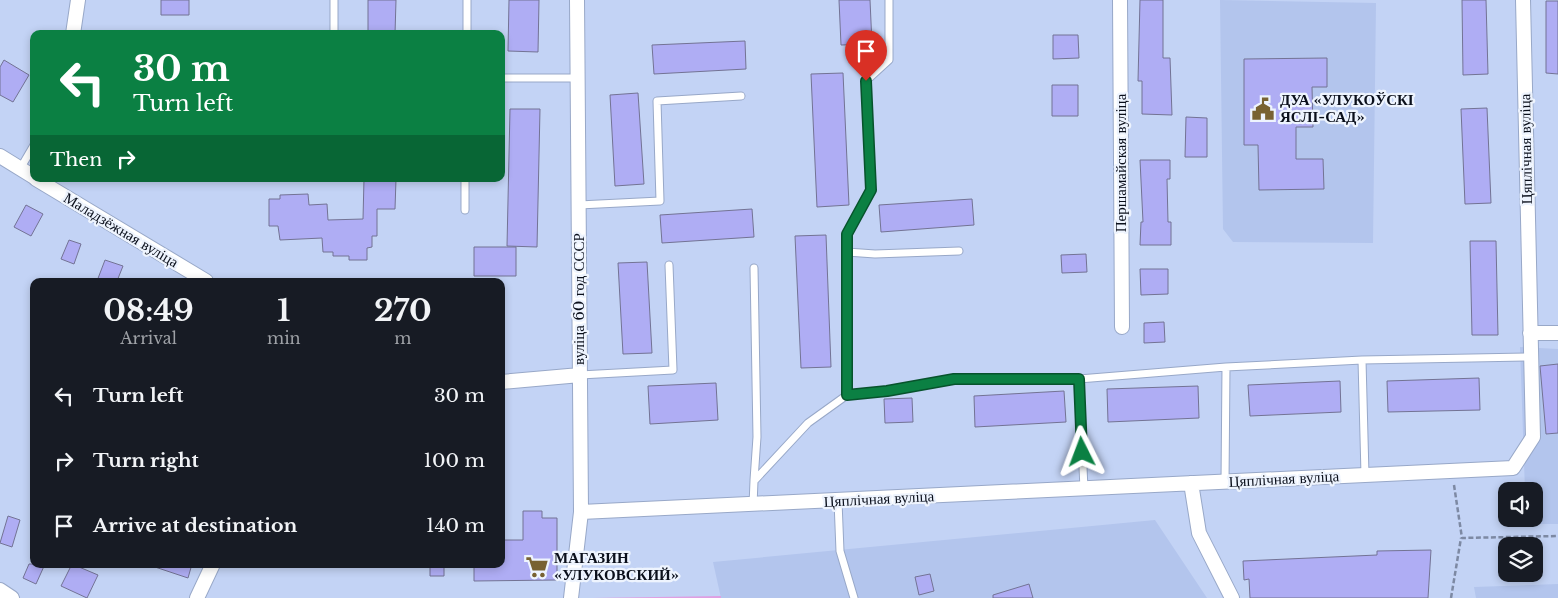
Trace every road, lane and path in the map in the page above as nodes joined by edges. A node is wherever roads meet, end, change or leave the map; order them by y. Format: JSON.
{"nodes":[{"id":1,"x":78,"y":0,"type":"edge"},
{"id":2,"x":334,"y":0,"type":"edge"},
{"id":3,"x":467,"y":0,"type":"edge"},
{"id":4,"x":577,"y":0,"type":"edge"},
{"id":5,"x":889,"y":0,"type":"edge"},
{"id":6,"x":1120,"y":0,"type":"edge"},
{"id":7,"x":1524,"y":0,"type":"edge"},
{"id":8,"x":74,"y":30,"type":"edge"},
{"id":9,"x":334,"y":30,"type":"edge"},
{"id":10,"x":467,"y":30,"type":"edge"},
{"id":11,"x":505,"y":78,"type":"edge"},
{"id":12,"x":578,"y":78,"type":"junction"},
{"id":13,"x":741,"y":96,"type":"dead end"},
{"id":14,"x":30,"y":152,"type":"edge"},
{"id":15,"x":0,"y":156,"type":"edge"},
{"id":16,"x":20,"y":169,"type":"junction"},
{"id":17,"x":30,"y":175,"type":"edge"},
{"id":18,"x":42,"y":182,"type":"edge"},
{"id":19,"x":465,"y":182,"type":"edge"},
{"id":20,"x":579,"y":205,"type":"junction"},
{"id":21,"x":465,"y":210,"type":"dead end"},
{"id":22,"x":959,"y":251,"type":"dead end"},
{"id":23,"x":847,"y":252,"type":"junction"},
{"id":24,"x":669,"y":265,"type":"dead end"},
{"id":25,"x":754,"y":268,"type":"dead end"},
{"id":26,"x":201,"y":278,"type":"edge"},
{"id":27,"x":1122,"y":327,"type":"dead end"},
{"id":28,"x":1530,"y":333,"type":"junction"},
{"id":29,"x":1558,"y":333,"type":"edge"},
{"id":30,"x":1531,"y":357,"type":"junction"},
{"id":31,"x":1362,"y":360,"type":"junction"},
{"id":32,"x":1226,"y":367,"type":"junction"},
{"id":33,"x":580,"y":375,"type":"junction"},
{"id":34,"x":1079,"y":379,"type":"junction"},
{"id":35,"x":507,"y":382,"type":"edge"},
{"id":36,"x":847,"y":395,"type":"junction"},
{"id":37,"x":1452,"y":471,"type":"junction"},
{"id":38,"x":1364,"y":475,"type":"junction"},
{"id":39,"x":754,"y":481,"type":"junction"},
{"id":40,"x":1225,"y":482,"type":"junction"},
{"id":41,"x":1191,"y":484,"type":"junction"},
{"id":42,"x":1084,"y":489,"type":"junction"},
{"id":43,"x":838,"y":501,"type":"junction"},
{"id":44,"x":753,"y":505,"type":"junction"},
{"id":45,"x":581,"y":512,"type":"junction"},
{"id":46,"x":1558,"y":536,"type":"edge"},
{"id":47,"x":1462,"y":538,"type":"junction"},
{"id":48,"x":210,"y":568,"type":"edge"},
{"id":49,"x":0,"y":590,"type":"edge"},
{"id":50,"x":12,"y":598,"type":"edge"},
{"id":51,"x":197,"y":598,"type":"edge"},
{"id":52,"x":571,"y":598,"type":"edge"},
{"id":53,"x":854,"y":598,"type":"edge"},
{"id":54,"x":1232,"y":598,"type":"edge"},
{"id":55,"x":1451,"y":598,"type":"edge"}],
"edges":[{"from":1,"to":8,"type":"street"},
{"from":2,"to":9,"type":"lane"},
{"from":3,"to":10,"type":"lane"},
{"from":4,"to":12,"type":"street","name":"вуліца 60 год СССР"},
{"from":5,"to":23,"type":"lane"},
{"from":6,"to":27,"type":"street","name":"Першамайская вуліца"},
{"from":7,"to":28,"type":"street","name":"Цяплічная вуліца"},
{"from":11,"to":12,"type":"lane"},
{"from":12,"to":20,"type":"street","name":"вуліца 60 год СССР"},
{"from":13,"to":20,"type":"lane"},
{"from":14,"to":16,"type":"lane"},
{"from":15,"to":16,"type":"street","name":"Маладзёжная вуліца"},
{"from":16,"to":17,"type":"street","name":"Маладзёжная вуліца"},
{"from":18,"to":26,"type":"street","name":"Маладзёжная вуліца"},
{"from":19,"to":21,"type":"lane"},
{"from":20,"to":33,"type":"street","name":"вуліца 60 год СССР"},
{"from":22,"to":23,"type":"lane"},
{"from":23,"to":36,"type":"lane"},
{"from":24,"to":33,"type":"lane"},
{"from":25,"to":39,"type":"lane"},
{"from":28,"to":29,"type":"street"},
{"from":28,"to":30,"type":"street","name":"Цяплічная вуліца"},
{"from":30,"to":31,"type":"lane"},
{"from":30,"to":37,"type":"street","name":"Цяплічная вуліца"},
{"from":31,"to":32,"type":"lane"},
{"from":31,"to":38,"type":"lane"},
{"from":32,"to":34,"type":"lane"},
{"from":32,"to":40,"type":"lane"},
{"from":33,"to":35,"type":"street"},
{"from":33,"to":45,"type":"street","name":"вуліца 60 год СССР"},
{"from":34,"to":36,"type":"lane"},
{"from":34,"to":42,"type":"lane"},
{"from":36,"to":39,"type":"lane"},
{"from":37,"to":38,"type":"street","name":"Цяплічная вуліца"},
{"from":37,"to":47,"type":"path"},
{"from":38,"to":40,"type":"street","name":"Цяплічная вуліца"},
{"from":39,"to":44,"type":"lane"},
{"from":40,"to":41,"type":"street","name":"Цяплічная вуліца"},
{"from":41,"to":42,"type":"street","name":"Цяплічная вуліца"},
{"from":41,"to":54,"type":"street"},
{"from":42,"to":43,"type":"street","name":"Цяплічная вуліца"},
{"from":43,"to":44,"type":"street","name":"Цяплічная вуліца"},
{"from":43,"to":53,"type":"lane"},
{"from":44,"to":45,"type":"street","name":"Цяплічная вуліца"},
{"from":45,"to":52,"type":"street","name":"вуліца 60 год СССР"},
{"from":46,"to":47,"type":"path"},
{"from":47,"to":55,"type":"path"},
{"from":48,"to":51,"type":"street"},
{"from":49,"to":50,"type":"street"}]}
